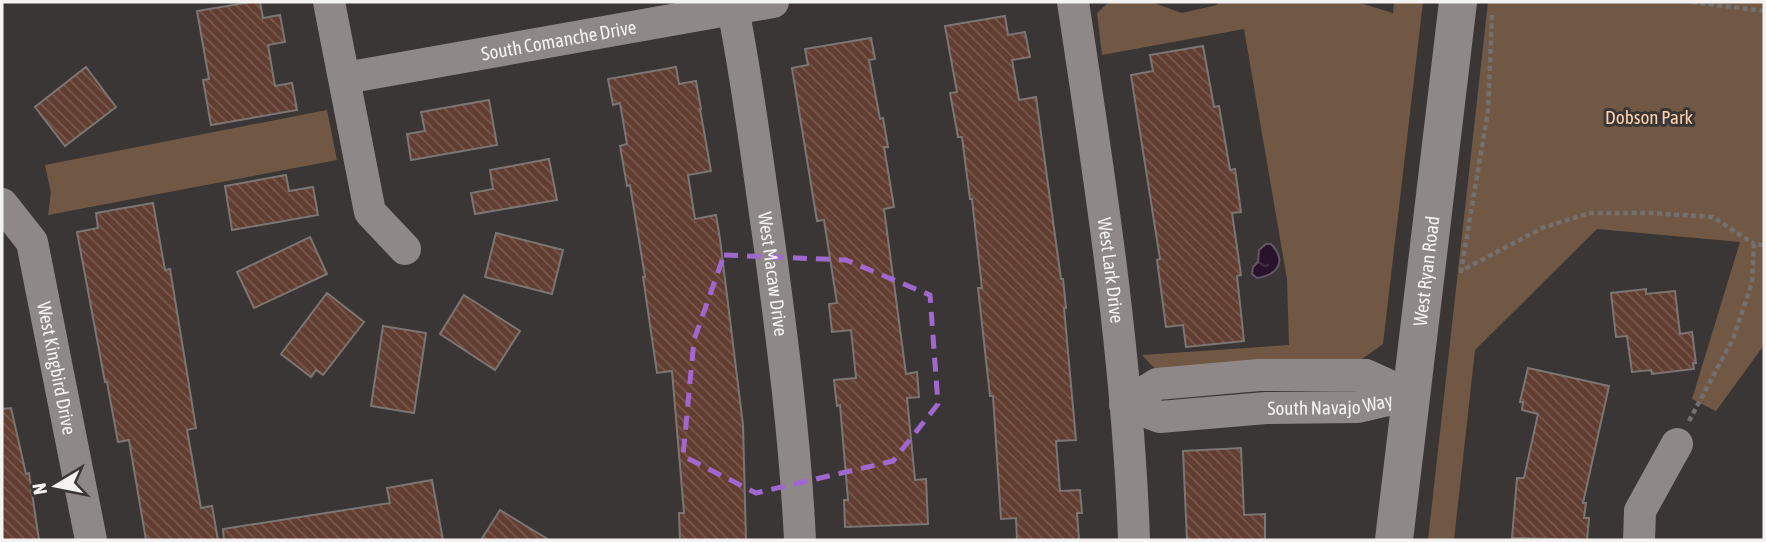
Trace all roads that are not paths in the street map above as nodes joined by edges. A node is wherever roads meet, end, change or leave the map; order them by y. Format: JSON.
{"nodes":[{"id":1,"x":329,"y":2,"type":"edge"},
{"id":2,"x":773,"y":2,"type":"edge"},
{"id":3,"x":1073,"y":2,"type":"edge"},
{"id":4,"x":1475,"y":4,"type":"edge"},
{"id":5,"x":733,"y":9,"type":"junction"},
{"id":6,"x":345,"y":78,"type":"junction"},
{"id":7,"x":2,"y":204,"type":"edge"},
{"id":8,"x":405,"y":249,"type":"dead end"},
{"id":9,"x":1410,"y":395,"type":"junction"},
{"id":10,"x":1125,"y":404,"type":"junction"},
{"id":11,"x":1677,"y":444,"type":"road end"},
{"id":12,"x":90,"y":540,"type":"edge"},
{"id":13,"x":800,"y":540,"type":"edge"},
{"id":14,"x":1134,"y":540,"type":"edge"},
{"id":15,"x":1394,"y":540,"type":"edge"},
{"id":16,"x":1639,"y":540,"type":"edge"}],
"edges":[{"from":1,"to":6,"type":"street"},
{"from":2,"to":5,"type":"street","name":"South Comanche Drive"},
{"from":3,"to":10,"type":"street","name":"West Lark Drive"},
{"from":4,"to":9,"type":"street","name":"West Ryan Road"},
{"from":5,"to":6,"type":"street","name":"South Comanche Drive"},
{"from":5,"to":13,"type":"street","name":"West Macaw Drive"},
{"from":6,"to":8,"type":"street"},
{"from":7,"to":12,"type":"street","name":"West Kingbird Drive"},
{"from":9,"to":10,"type":"street","name":"South Navajo Way"},
{"from":9,"to":15,"type":"street","name":"West Ryan Road"},
{"from":10,"to":14,"type":"street","name":"West Lark Drive"},
{"from":11,"to":16,"type":"street"}]}
